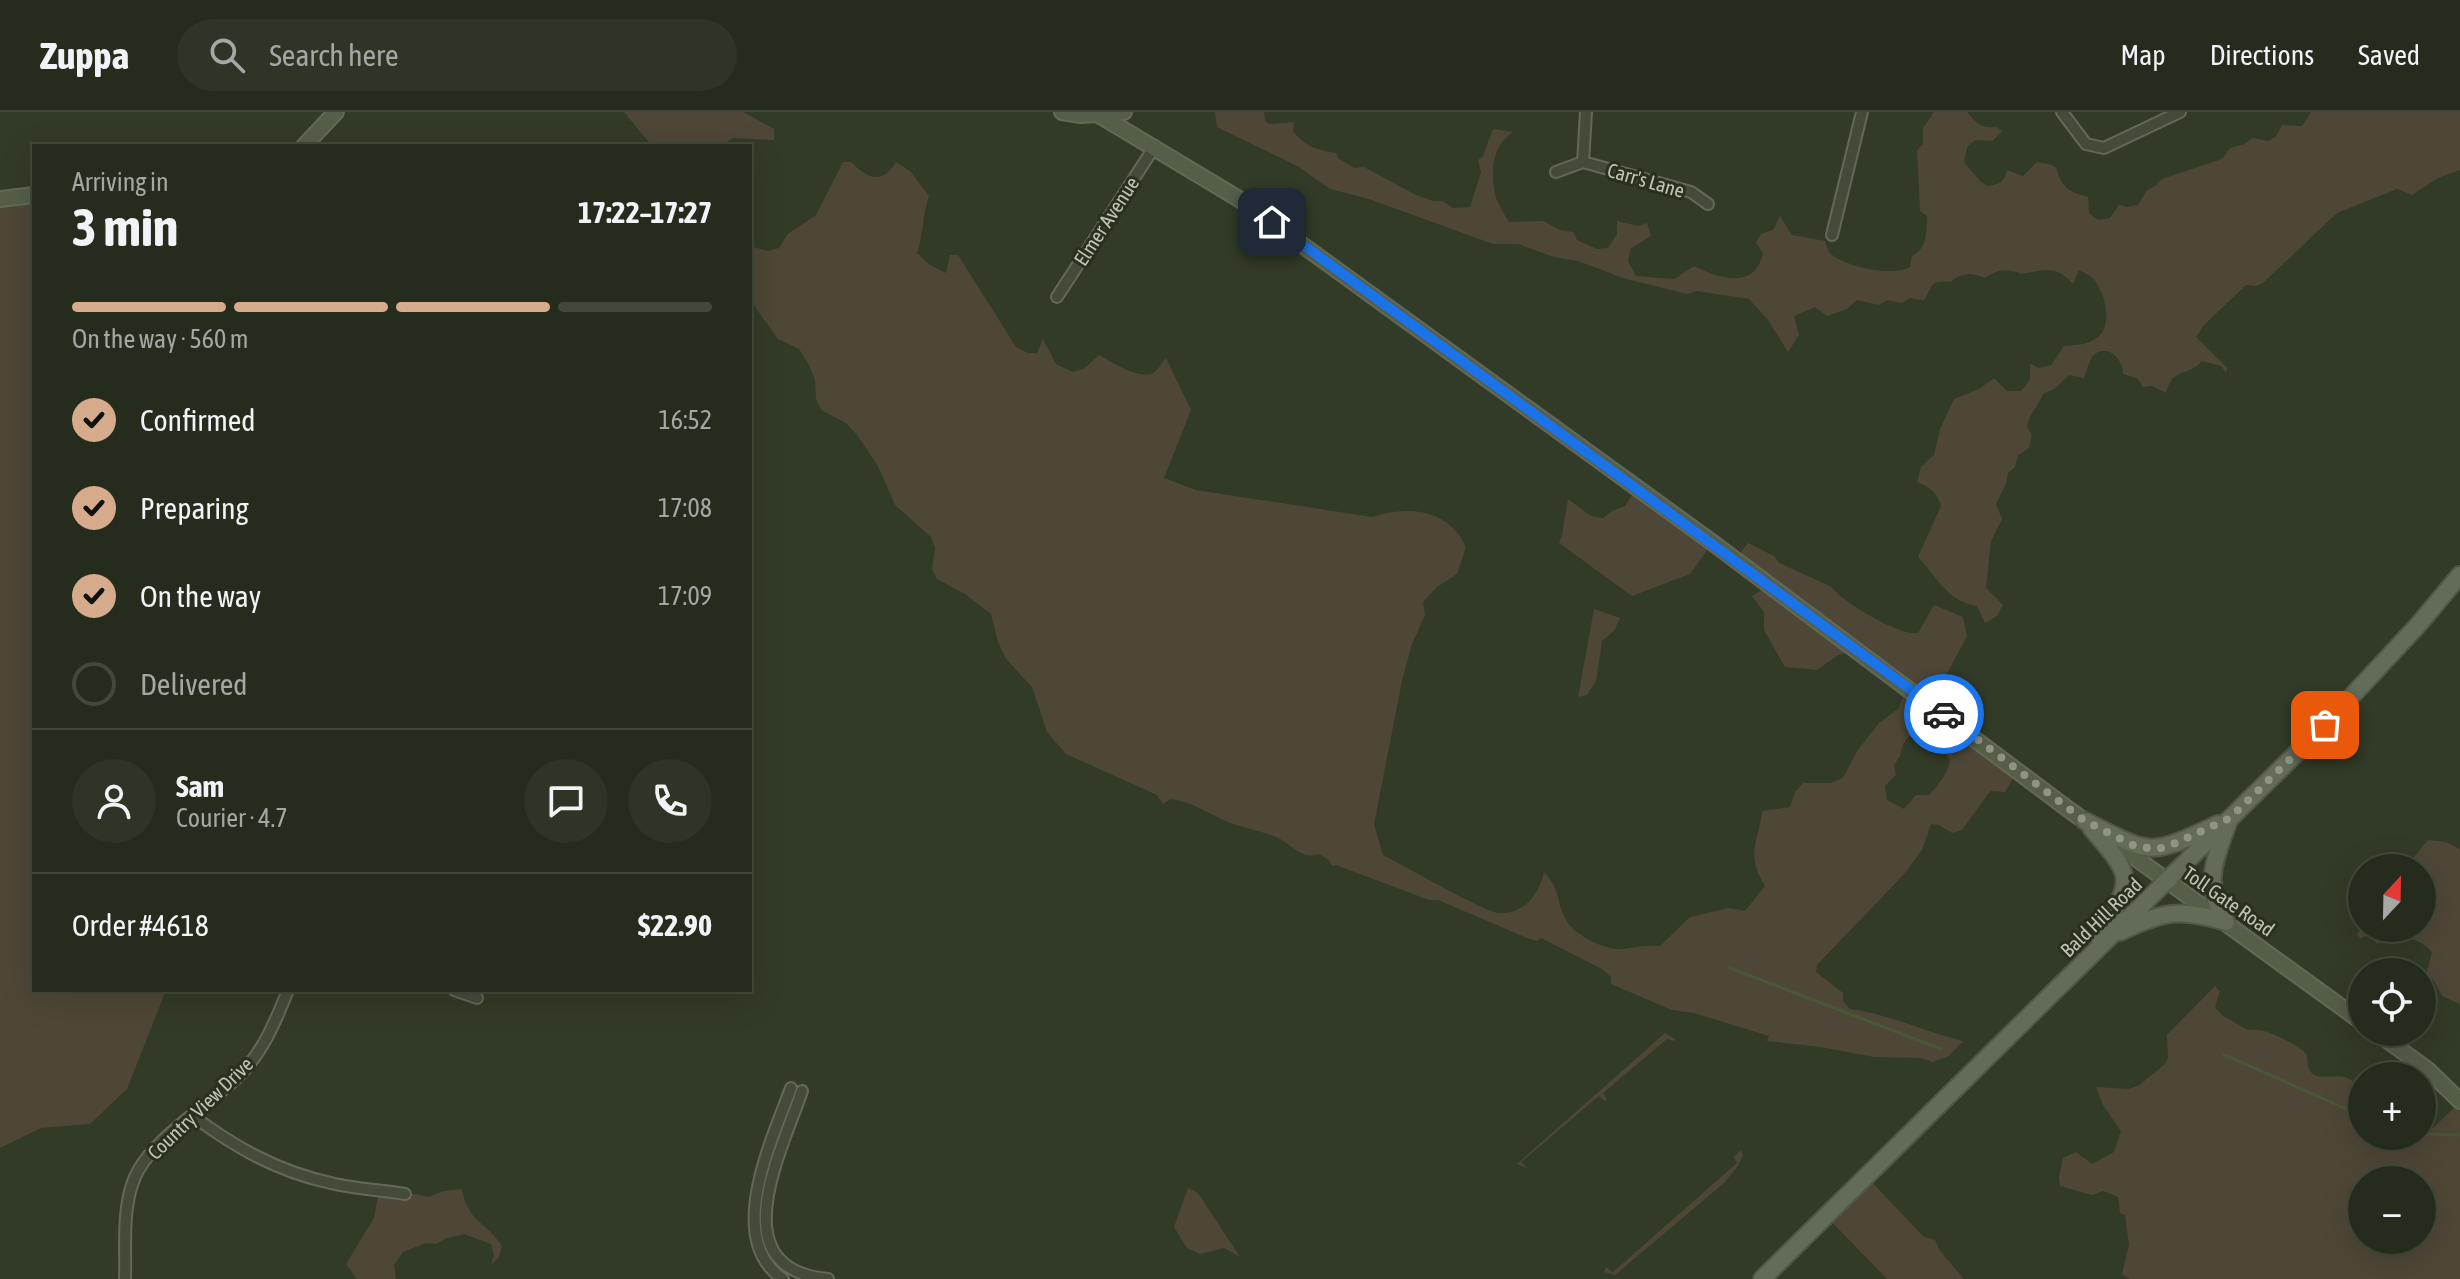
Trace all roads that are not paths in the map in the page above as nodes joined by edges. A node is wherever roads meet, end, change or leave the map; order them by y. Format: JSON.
{"nodes":[{"id":1,"x":336,"y":112,"type":"edge"},
{"id":2,"x":1062,"y":112,"type":"edge"},
{"id":3,"x":1124,"y":112,"type":"edge"},
{"id":4,"x":1586,"y":112,"type":"edge"},
{"id":5,"x":1862,"y":112,"type":"edge"},
{"id":6,"x":2062,"y":112,"type":"edge"},
{"id":7,"x":2180,"y":112,"type":"edge"},
{"id":8,"x":1099,"y":115,"type":"junction"},
{"id":9,"x":306,"y":144,"type":"edge"},
{"id":10,"x":1155,"y":146,"type":"junction"},
{"id":11,"x":1583,"y":162,"type":"junction"},
{"id":12,"x":1556,"y":172,"type":"dead end"},
{"id":13,"x":32,"y":195,"type":"edge"},
{"id":14,"x":0,"y":199,"type":"edge"},
{"id":15,"x":1708,"y":204,"type":"dead end"},
{"id":16,"x":1832,"y":235,"type":"dead end"},
{"id":17,"x":1057,"y":297,"type":"dead end"},
{"id":18,"x":2460,"y":575,"type":"edge"},
{"id":19,"x":2230,"y":818,"type":"junction"},
{"id":20,"x":2085,"y":821,"type":"junction"},
{"id":21,"x":2167,"y":881,"type":"junction"},
{"id":22,"x":2226,"y":922,"type":"junction"},
{"id":23,"x":2107,"y":938,"type":"junction"},
{"id":24,"x":2091,"y":954,"type":"junction"},
{"id":25,"x":287,"y":992,"type":"edge"},
{"id":26,"x":460,"y":992,"type":"edge"},
{"id":27,"x":477,"y":998,"type":"dead end"},
{"id":28,"x":2348,"y":1012,"type":"edge"},
{"id":29,"x":2395,"y":1046,"type":"edge"},
{"id":30,"x":2460,"y":1101,"type":"edge"},
{"id":31,"x":193,"y":1116,"type":"junction"},
{"id":32,"x":405,"y":1194,"type":"dead end"},
{"id":33,"x":125,"y":1279,"type":"edge"},
{"id":34,"x":783,"y":1279,"type":"edge"},
{"id":35,"x":828,"y":1279,"type":"edge"},
{"id":36,"x":1762,"y":1279,"type":"edge"}],
"edges":[{"from":1,"to":9,"type":"main road"},
{"from":2,"to":8,"type":"main road"},
{"from":3,"to":8,"type":"main road"},
{"from":4,"to":11,"type":"street","name":"Carr's Lane"},
{"from":5,"to":16,"type":"street"},
{"from":6,"to":7,"type":"street"},
{"from":8,"to":10,"type":"main road","name":"Toll Gate Road"},
{"from":10,"to":17,"type":"street","name":"Elmer Avenue"},
{"from":10,"to":20,"type":"main road","name":"Toll Gate Road"},
{"from":11,"to":12,"type":"street"},
{"from":11,"to":15,"type":"street","name":"Carr's Lane"},
{"from":13,"to":14,"type":"main road"},
{"from":18,"to":19,"type":"main road","name":"Bald Hill Road"},
{"from":19,"to":20,"type":"main road"},
{"from":19,"to":21,"type":"main road","name":"Bald Hill Road"},
{"from":19,"to":22,"type":"main road"},
{"from":20,"to":21,"type":"main road","name":"Toll Gate Road"},
{"from":20,"to":24,"type":"main road"},
{"from":21,"to":22,"type":"main road","name":"Toll Gate Road"},
{"from":21,"to":23,"type":"main road","name":"Bald Hill Road"},
{"from":22,"to":23,"type":"main road"},
{"from":22,"to":28,"type":"main road","name":"Toll Gate Road"},
{"from":23,"to":24,"type":"main road","name":"Bald Hill Road"},
{"from":24,"to":36,"type":"main road","name":"Bald Hill Road"},
{"from":25,"to":31,"type":"street","name":"Country View Drive"},
{"from":26,"to":27,"type":"street"},
{"from":29,"to":30,"type":"main road"},
{"from":31,"to":32,"type":"street"},
{"from":31,"to":33,"type":"street","name":"Country View Drive"},
{"from":34,"to":35,"type":"street"}]}
